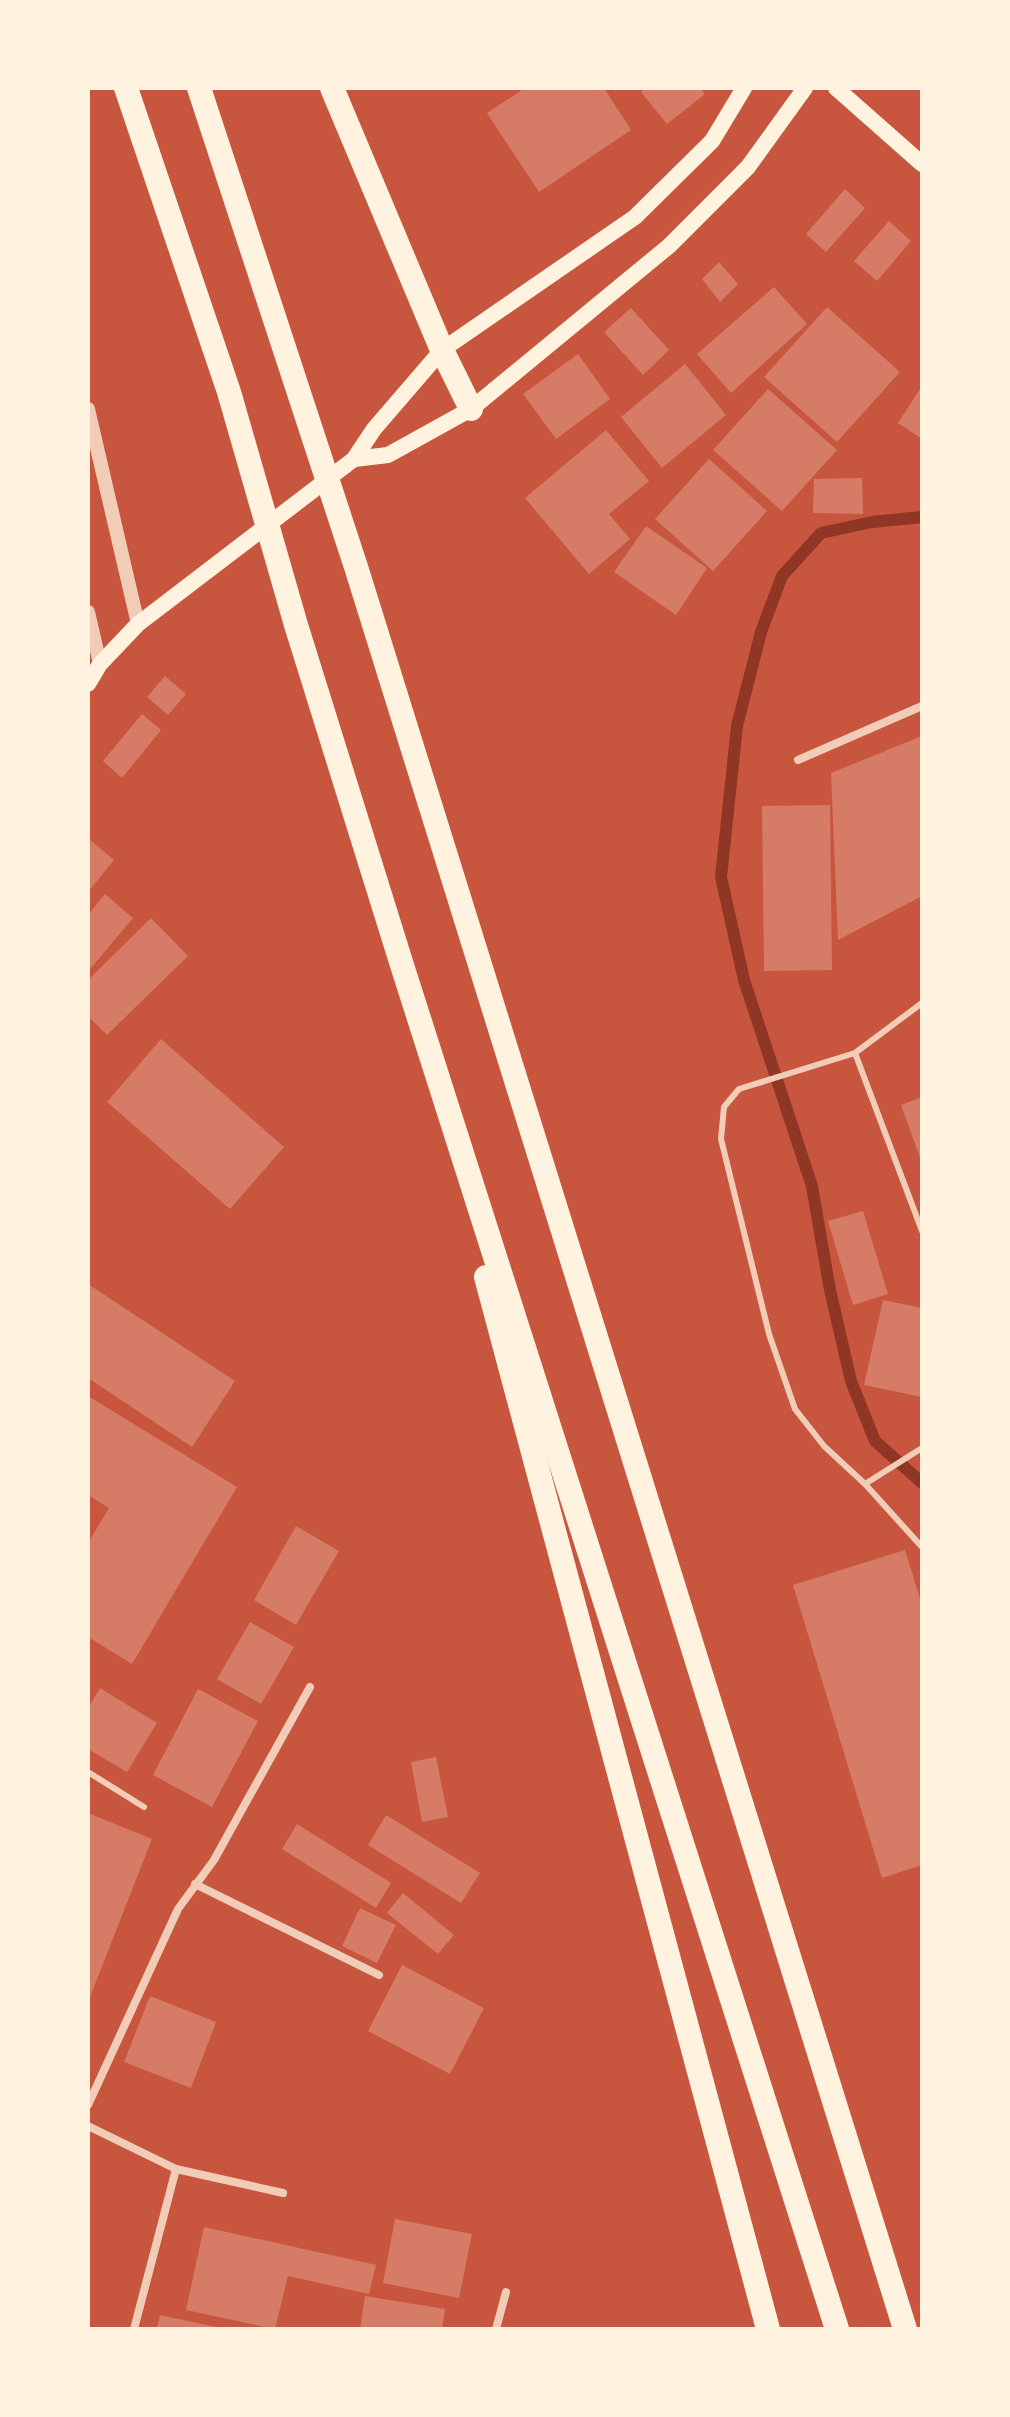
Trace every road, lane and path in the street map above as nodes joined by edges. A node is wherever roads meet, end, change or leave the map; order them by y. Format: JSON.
{"nodes":[{"id":1,"x":126,"y":88,"type":"edge"},
{"id":2,"x":199,"y":88,"type":"edge"},
{"id":3,"x":332,"y":88,"type":"edge"},
{"id":4,"x":744,"y":88,"type":"edge"},
{"id":5,"x":805,"y":88,"type":"edge"},
{"id":6,"x":836,"y":88,"type":"edge"},
{"id":7,"x":922,"y":164,"type":"edge"},
{"id":8,"x":442,"y":350,"type":"junction"},
{"id":9,"x":88,"y":409,"type":"edge"},
{"id":10,"x":471,"y":409,"type":"junction"},
{"id":11,"x":354,"y":459,"type":"junction"},
{"id":12,"x":88,"y":612,"type":"edge"},
{"id":13,"x":138,"y":624,"type":"junction"},
{"id":14,"x":100,"y":664,"type":"junction"},
{"id":15,"x":88,"y":684,"type":"edge"},
{"id":16,"x":922,"y":706,"type":"edge"},
{"id":17,"x":798,"y":760,"type":"dead end"},
{"id":18,"x":401,"y":962,"type":"junction"},
{"id":19,"x":922,"y":1003,"type":"edge"},
{"id":20,"x":855,"y":1053,"type":"junction"},
{"id":21,"x":922,"y":1231,"type":"edge"},
{"id":22,"x":922,"y":1448,"type":"edge"},
{"id":23,"x":865,"y":1484,"type":"junction"},
{"id":24,"x":922,"y":1547,"type":"edge"},
{"id":25,"x":310,"y":1687,"type":"dead end"},
{"id":26,"x":88,"y":1772,"type":"edge"},
{"id":27,"x":144,"y":1807,"type":"dead end"},
{"id":28,"x":195,"y":1884,"type":"junction"},
{"id":29,"x":379,"y":1975,"type":"dead end"},
{"id":30,"x":88,"y":2105,"type":"edge"},
{"id":31,"x":88,"y":2126,"type":"edge"},
{"id":32,"x":176,"y":2169,"type":"junction"},
{"id":33,"x":283,"y":2193,"type":"dead end"},
{"id":34,"x":506,"y":2292,"type":"dead end"},
{"id":35,"x":134,"y":2329,"type":"edge"},
{"id":36,"x":496,"y":2329,"type":"edge"},
{"id":37,"x":768,"y":2329,"type":"edge"},
{"id":38,"x":837,"y":2329,"type":"edge"},
{"id":39,"x":905,"y":2329,"type":"edge"}],
"edges":[{"from":1,"to":18,"type":"highway"},
{"from":2,"to":39,"type":"highway"},
{"from":3,"to":8,"type":"highway"},
{"from":4,"to":8,"type":"main road"},
{"from":5,"to":10,"type":"main road"},
{"from":6,"to":7,"type":"main road"},
{"from":8,"to":10,"type":"highway"},
{"from":8,"to":11,"type":"main road"},
{"from":9,"to":13,"type":"street"},
{"from":10,"to":11,"type":"main road"},
{"from":11,"to":13,"type":"main road"},
{"from":12,"to":14,"type":"street"},
{"from":13,"to":14,"type":"main road"},
{"from":14,"to":15,"type":"main road"},
{"from":16,"to":17,"type":"street"},
{"from":18,"to":37,"type":"highway"},
{"from":18,"to":38,"type":"highway"},
{"from":19,"to":20,"type":"lane"},
{"from":20,"to":21,"type":"lane"},
{"from":20,"to":23,"type":"lane"},
{"from":22,"to":23,"type":"lane"},
{"from":23,"to":24,"type":"lane"},
{"from":25,"to":28,"type":"street"},
{"from":26,"to":27,"type":"lane"},
{"from":28,"to":29,"type":"street"},
{"from":28,"to":30,"type":"street"},
{"from":31,"to":32,"type":"street"},
{"from":32,"to":33,"type":"street"},
{"from":32,"to":35,"type":"street"},
{"from":34,"to":36,"type":"street"}]}
